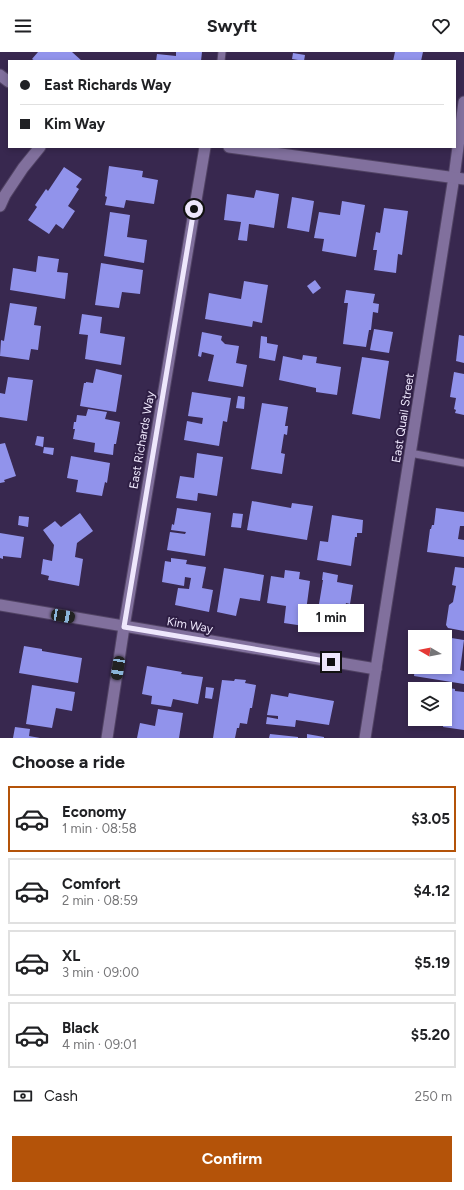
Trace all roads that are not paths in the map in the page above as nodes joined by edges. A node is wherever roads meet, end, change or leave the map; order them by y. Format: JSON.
{"nodes":[{"id":1,"x":0,"y":75,"type":"edge"},
{"id":2,"x":8,"y":81,"type":"edge"},
{"id":3,"x":464,"y":102,"type":"edge"},
{"id":4,"x":39,"y":148,"type":"edge"},
{"id":5,"x":205,"y":148,"type":"edge"},
{"id":6,"x":236,"y":148,"type":"edge"},
{"id":7,"x":459,"y":178,"type":"edge"},
{"id":8,"x":0,"y":206,"type":"edge"},
{"id":9,"x":410,"y":453,"type":"junction"},
{"id":10,"x":464,"y":463,"type":"edge"},
{"id":11,"x":0,"y":605,"type":"edge"},
{"id":12,"x":124,"y":627,"type":"junction"},
{"id":13,"x":376,"y":669,"type":"junction"},
{"id":14,"x":107,"y":738,"type":"edge"},
{"id":15,"x":365,"y":738,"type":"edge"}],
"edges":[{"from":1,"to":2,"type":"street"},
{"from":3,"to":7,"type":"street","name":"East Quail Street"},
{"from":4,"to":8,"type":"street"},
{"from":5,"to":12,"type":"street","name":"East Richards Way"},
{"from":6,"to":7,"type":"street"},
{"from":7,"to":9,"type":"street","name":"East Quail Street"},
{"from":9,"to":10,"type":"lane"},
{"from":9,"to":13,"type":"street","name":"East Quail Street"},
{"from":11,"to":12,"type":"street","name":"Kim Way"},
{"from":12,"to":13,"type":"street","name":"Kim Way"},
{"from":12,"to":14,"type":"street","name":"East Richards Way"},
{"from":13,"to":15,"type":"street","name":"East Quail Street"}]}
